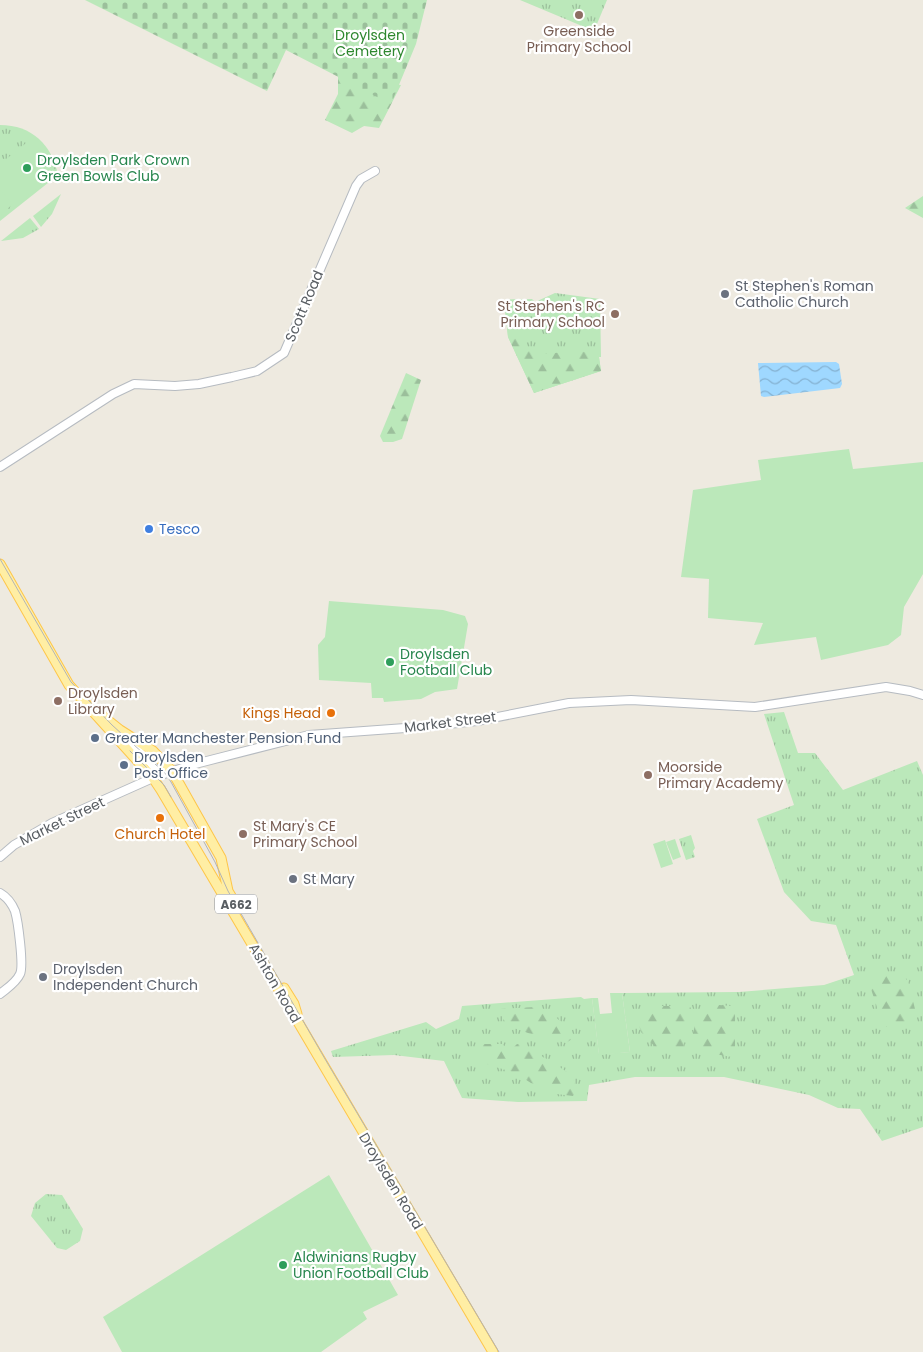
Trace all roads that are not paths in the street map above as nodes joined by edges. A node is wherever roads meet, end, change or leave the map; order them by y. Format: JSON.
{"nodes":[{"id":1,"x":376,"y":171,"type":"dead end"},
{"id":2,"x":0,"y":467,"type":"edge"},
{"id":3,"x":0,"y":564,"type":"edge"},
{"id":4,"x":75,"y":693,"type":"junction"},
{"id":5,"x":923,"y":695,"type":"edge"},
{"id":6,"x":105,"y":717,"type":"junction"},
{"id":7,"x":172,"y":771,"type":"junction"},
{"id":8,"x":153,"y":778,"type":"junction"},
{"id":9,"x":0,"y":857,"type":"edge"},
{"id":10,"x":0,"y":893,"type":"edge"},
{"id":11,"x":0,"y":994,"type":"edge"},
{"id":12,"x":305,"y":1036,"type":"junction"},
{"id":13,"x":493,"y":1352,"type":"edge"}],
"edges":[{"from":1,"to":2,"type":"street","name":"Scott Road"},
{"from":3,"to":4,"type":"main road","number":"A662"},
{"from":4,"to":6,"type":"main road","number":"A662"},
{"from":4,"to":8,"type":"main road","number":"A662"},
{"from":5,"to":7,"type":"street","name":"Market Street"},
{"from":6,"to":7,"type":"main road","number":"A662"},
{"from":6,"to":8,"type":"street"},
{"from":7,"to":8,"type":"street","name":"Market Street"},
{"from":7,"to":12,"type":"main road","name":"Ashton Road","number":"A662"},
{"from":8,"to":9,"type":"street","name":"Market Street"},
{"from":8,"to":12,"type":"main road","name":"Ashton Road","number":"A662"},
{"from":10,"to":11,"type":"street"},
{"from":12,"to":13,"type":"main road","name":"Droylsden Road","number":"A662"}]}
